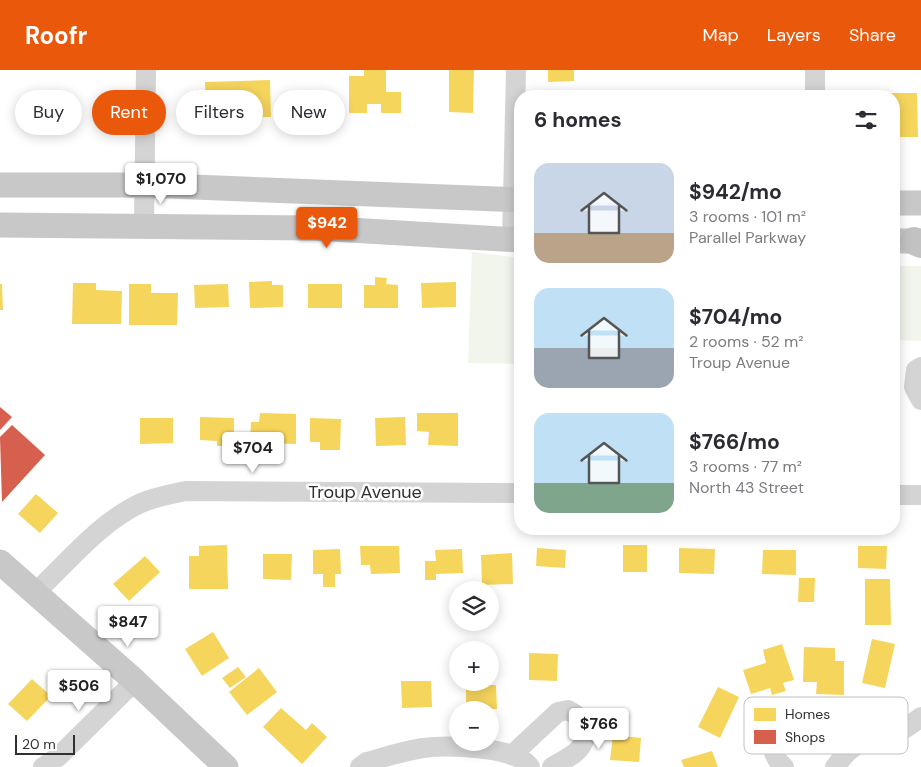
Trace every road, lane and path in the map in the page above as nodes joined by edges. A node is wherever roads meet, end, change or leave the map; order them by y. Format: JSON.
{"nodes":[{"id":1,"x":146,"y":70,"type":"edge"},
{"id":2,"x":516,"y":70,"type":"edge"},
{"id":3,"x":815,"y":70,"type":"edge"},
{"id":4,"x":516,"y":90,"type":"edge"},
{"id":5,"x":815,"y":90,"type":"edge"},
{"id":6,"x":0,"y":185,"type":"edge"},
{"id":7,"x":144,"y":185,"type":"junction"},
{"id":8,"x":514,"y":200,"type":"edge"},
{"id":9,"x":900,"y":203,"type":"edge"},
{"id":10,"x":921,"y":203,"type":"edge"},
{"id":11,"x":144,"y":225,"type":"junction"},
{"id":12,"x":0,"y":226,"type":"edge"},
{"id":13,"x":514,"y":240,"type":"edge"},
{"id":14,"x":921,"y":367,"type":"edge"},
{"id":15,"x":921,"y":400,"type":"edge"},
{"id":16,"x":514,"y":493,"type":"edge"},
{"id":17,"x":900,"y":495,"type":"edge"},
{"id":18,"x":921,"y":495,"type":"edge"},
{"id":19,"x":0,"y":562,"type":"edge"},
{"id":20,"x":35,"y":593,"type":"junction"},
{"id":21,"x":135,"y":681,"type":"junction"},
{"id":22,"x":921,"y":717,"type":"edge"},
{"id":23,"x":908,"y":726,"type":"edge"},
{"id":24,"x":774,"y":754,"type":"edge"},
{"id":25,"x":844,"y":754,"type":"edge"},
{"id":26,"x":523,"y":761,"type":"edge"},
{"id":27,"x":43,"y":767,"type":"edge"},
{"id":28,"x":226,"y":767,"type":"edge"},
{"id":29,"x":360,"y":767,"type":"edge"},
{"id":30,"x":552,"y":767,"type":"edge"},
{"id":31,"x":784,"y":767,"type":"edge"},
{"id":32,"x":835,"y":767,"type":"edge"}],
"edges":[{"from":1,"to":7,"type":"street"},
{"from":2,"to":4,"type":"street"},
{"from":3,"to":5,"type":"street"},
{"from":6,"to":7,"type":"main road"},
{"from":7,"to":8,"type":"main road"},
{"from":7,"to":11,"type":"street"},
{"from":9,"to":10,"type":"main road"},
{"from":11,"to":12,"type":"main road"},
{"from":11,"to":13,"type":"main road"},
{"from":14,"to":15,"type":"street"},
{"from":16,"to":20,"type":"street","name":"Troup Avenue"},
{"from":17,"to":18,"type":"street"},
{"from":19,"to":20,"type":"main road"},
{"from":20,"to":21,"type":"main road"},
{"from":21,"to":27,"type":"street"},
{"from":21,"to":28,"type":"main road"},
{"from":22,"to":23,"type":"street"},
{"from":24,"to":31,"type":"street"},
{"from":25,"to":32,"type":"street"},
{"from":26,"to":29,"type":"street"},
{"from":26,"to":30,"type":"street"}]}
